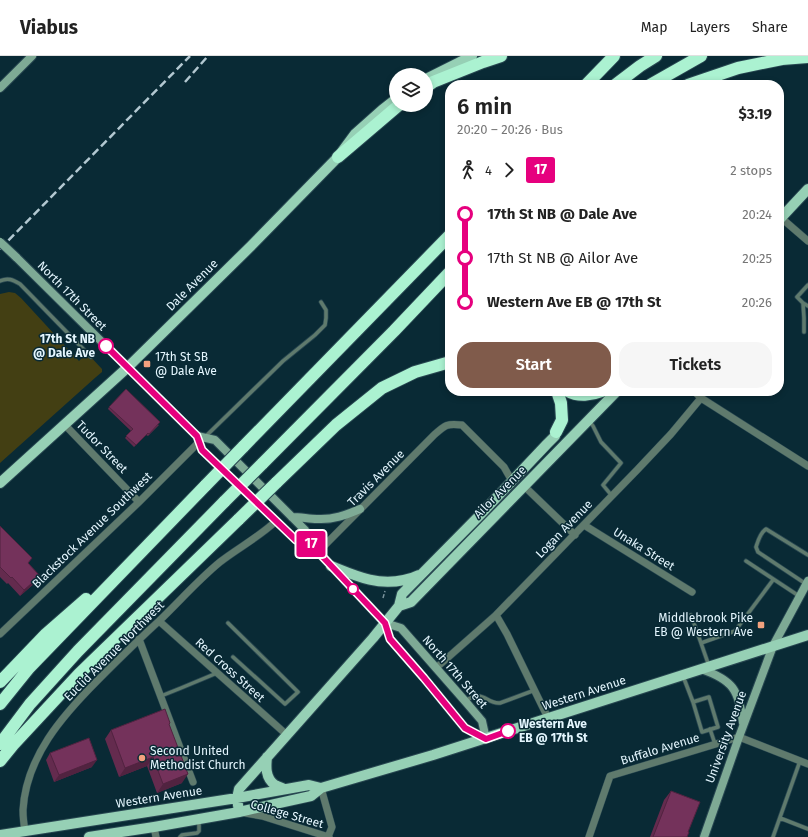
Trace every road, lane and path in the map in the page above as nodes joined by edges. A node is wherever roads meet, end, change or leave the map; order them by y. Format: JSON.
{"nodes":[{"id":1,"x":32,"y":56,"type":"edge"},
{"id":2,"x":472,"y":56,"type":"edge"},
{"id":3,"x":501,"y":56,"type":"edge"},
{"id":4,"x":614,"y":56,"type":"edge"},
{"id":5,"x":656,"y":56,"type":"edge"},
{"id":6,"x":701,"y":56,"type":"edge"},
{"id":7,"x":808,"y":57,"type":"edge"},
{"id":8,"x":433,"y":76,"type":"edge"},
{"id":9,"x":591,"y":80,"type":"edge"},
{"id":10,"x":622,"y":80,"type":"edge"},
{"id":11,"x":659,"y":80,"type":"edge"},
{"id":12,"x":703,"y":80,"type":"edge"},
{"id":13,"x":433,"y":82,"type":"edge"},
{"id":14,"x":0,"y":88,"type":"edge"},
{"id":15,"x":389,"y":104,"type":"edge"},
{"id":16,"x":391,"y":112,"type":"edge"},
{"id":17,"x":338,"y":157,"type":"junction"},
{"id":18,"x":808,"y":189,"type":"edge"},
{"id":19,"x":808,"y":198,"type":"edge"},
{"id":20,"x":789,"y":210,"type":"junction"},
{"id":21,"x":784,"y":214,"type":"edge"},
{"id":22,"x":784,"y":221,"type":"edge"},
{"id":23,"x":445,"y":240,"type":"edge"},
{"id":24,"x":808,"y":241,"type":"edge"},
{"id":25,"x":0,"y":242,"type":"edge"},
{"id":26,"x":445,"y":277,"type":"edge"},
{"id":27,"x":0,"y":280,"type":"edge"},
{"id":28,"x":445,"y":285,"type":"edge"},
{"id":29,"x":808,"y":285,"type":"edge"},
{"id":30,"x":321,"y":302,"type":"dead end"},
{"id":31,"x":803,"y":304,"type":"junction"},
{"id":32,"x":808,"y":306,"type":"edge"},
{"id":33,"x":394,"y":331,"type":"junction"},
{"id":34,"x":804,"y":332,"type":"dead end"},
{"id":35,"x":91,"y":357,"type":"dead end"},
{"id":36,"x":445,"y":363,"type":"edge"},
{"id":37,"x":128,"y":367,"type":"junction"},
{"id":38,"x":559,"y":396,"type":"edge"},
{"id":39,"x":612,"y":396,"type":"edge"},
{"id":40,"x":701,"y":398,"type":"joint"},
{"id":41,"x":588,"y":420,"type":"junction"},
{"id":42,"x":65,"y":424,"type":"junction"},
{"id":43,"x":556,"y":432,"type":"joint"},
{"id":44,"x":200,"y":438,"type":"junction"},
{"id":45,"x":808,"y":466,"type":"edge"},
{"id":46,"x":512,"y":481,"type":"junction"},
{"id":47,"x":0,"y":483,"type":"edge"},
{"id":48,"x":524,"y":486,"type":"junction"},
{"id":49,"x":612,"y":496,"type":"junction"},
{"id":50,"x":139,"y":502,"type":"junction"},
{"id":51,"x":360,"y":509,"type":"junction"},
{"id":52,"x":292,"y":516,"type":"junction"},
{"id":53,"x":276,"y":521,"type":"junction"},
{"id":54,"x":584,"y":525,"type":"junction"},
{"id":55,"x":575,"y":535,"type":"junction"},
{"id":56,"x":158,"y":536,"type":"junction"},
{"id":57,"x":306,"y":539,"type":"junction"},
{"id":58,"x":318,"y":552,"type":"junction"},
{"id":59,"x":808,"y":555,"type":"edge"},
{"id":60,"x":746,"y":561,"type":"dead end"},
{"id":61,"x":331,"y":566,"type":"junction"},
{"id":62,"x":421,"y":575,"type":"junction"},
{"id":63,"x":773,"y":580,"type":"junction"},
{"id":64,"x":807,"y":583,"type":"edge"},
{"id":65,"x":692,"y":592,"type":"dead end"},
{"id":66,"x":800,"y":597,"type":"junction"},
{"id":67,"x":399,"y":606,"type":"junction"},
{"id":68,"x":496,"y":615,"type":"junction"},
{"id":69,"x":691,"y":615,"type":"dead end"},
{"id":70,"x":159,"y":621,"type":"junction"},
{"id":71,"x":228,"y":623,"type":"dead end"},
{"id":72,"x":385,"y":623,"type":"junction"},
{"id":73,"x":0,"y":634,"type":"edge"},
{"id":74,"x":808,"y":635,"type":"edge"},
{"id":75,"x":138,"y":639,"type":"junction"},
{"id":76,"x":701,"y":643,"type":"junction"},
{"id":77,"x":773,"y":646,"type":"junction"},
{"id":78,"x":233,"y":657,"type":"dead end"},
{"id":79,"x":436,"y":668,"type":"junction"},
{"id":80,"x":705,"y":668,"type":"junction"},
{"id":81,"x":217,"y":673,"type":"junction"},
{"id":82,"x":682,"y":675,"type":"junction"},
{"id":83,"x":18,"y":681,"type":"junction"},
{"id":84,"x":0,"y":682,"type":"edge"},
{"id":85,"x":534,"y":690,"type":"junction"},
{"id":86,"x":160,"y":696,"type":"junction"},
{"id":87,"x":0,"y":698,"type":"edge"},
{"id":88,"x":464,"y":701,"type":"junction"},
{"id":89,"x":693,"y":702,"type":"junction"},
{"id":90,"x":0,"y":704,"type":"edge"},
{"id":91,"x":548,"y":718,"type":"junction"},
{"id":92,"x":743,"y":725,"type":"junction"},
{"id":93,"x":710,"y":729,"type":"junction"},
{"id":94,"x":287,"y":735,"type":"junction"},
{"id":95,"x":738,"y":738,"type":"junction"},
{"id":96,"x":486,"y":739,"type":"junction"},
{"id":97,"x":0,"y":744,"type":"edge"},
{"id":98,"x":715,"y":744,"type":"junction"},
{"id":99,"x":267,"y":757,"type":"junction"},
{"id":100,"x":0,"y":761,"type":"edge"},
{"id":101,"x":800,"y":761,"type":"junction"},
{"id":102,"x":808,"y":764,"type":"edge"},
{"id":103,"x":193,"y":782,"type":"dead end"},
{"id":104,"x":321,"y":788,"type":"junction"},
{"id":105,"x":284,"y":789,"type":"junction"},
{"id":106,"x":237,"y":798,"type":"junction"},
{"id":107,"x":238,"y":812,"type":"junction"},
{"id":108,"x":780,"y":818,"type":"junction"},
{"id":109,"x":200,"y":819,"type":"junction"},
{"id":110,"x":808,"y":829,"type":"edge"},
{"id":111,"x":25,"y":832,"type":"junction"},
{"id":112,"x":155,"y":832,"type":"edge"},
{"id":113,"x":0,"y":835,"type":"edge"},
{"id":114,"x":89,"y":837,"type":"edge"},
{"id":115,"x":180,"y":837,"type":"edge"},
{"id":116,"x":328,"y":837,"type":"edge"},
{"id":117,"x":589,"y":837,"type":"edge"},
{"id":118,"x":704,"y":837,"type":"edge"},
{"id":119,"x":772,"y":837,"type":"edge"}],
"edges":[{"from":1,"to":14,"type":"main road"},
{"from":2,"to":8,"type":"main road"},
{"from":3,"to":13,"type":"highway"},
{"from":4,"to":9,"type":"highway"},
{"from":5,"to":10,"type":"highway"},
{"from":6,"to":11,"type":"highway"},
{"from":7,"to":12,"type":"highway"},
{"from":15,"to":17,"type":"main road","name":"Dale Avenue"},
{"from":16,"to":17,"type":"highway"},
{"from":17,"to":37,"type":"main road","name":"Dale Avenue"},
{"from":18,"to":20,"type":"main road"},
{"from":19,"to":20,"type":"main road"},
{"from":20,"to":21,"type":"main road"},
{"from":22,"to":24,"type":"street"},
{"from":23,"to":56,"type":"highway","bridge":true},
{"from":25,"to":37,"type":"main road","name":"North 17th Street","bridge":true},
{"from":26,"to":33,"type":"highway"},
{"from":27,"to":35,"type":"lane"},
{"from":28,"to":33,"type":"highway"},
{"from":29,"to":31,"type":"lane"},
{"from":30,"to":44,"type":"lane","name":"Blackstock Avenue Southwest"},
{"from":31,"to":32,"type":"lane"},
{"from":31,"to":34,"type":"lane"},
{"from":33,"to":97,"type":"highway","bridge":true},
{"from":36,"to":100,"type":"highway","bridge":true},
{"from":37,"to":42,"type":"main road","name":"Dale Avenue"},
{"from":37,"to":44,"type":"main road","name":"North 17th Street"},
{"from":38,"to":43,"type":"highway"},
{"from":39,"to":41,"type":"main road","name":"Ailor Avenue"},
{"from":40,"to":45,"type":"street"},
{"from":40,"to":49,"type":"street","name":"Logan Avenue"},
{"from":41,"to":48,"type":"main road","name":"Ailor Avenue"},
{"from":41,"to":49,"type":"lane"},
{"from":42,"to":47,"type":"main road","name":"Dale Avenue"},
{"from":42,"to":50,"type":"street","name":"Tudor Street"},
{"from":43,"to":46,"type":"main road","name":"Ailor Avenue"},
{"from":44,"to":50,"type":"street","name":"Blackstock Avenue Southwest"},
{"from":44,"to":52,"type":"main road","name":"North 17th Street"},
{"from":44,"to":53,"type":"main road","name":"North 17th Street"},
{"from":46,"to":51,"type":"street","name":"Travis Avenue"},
{"from":46,"to":62,"type":"main road","name":"Ailor Avenue"},
{"from":48,"to":55,"type":"street"},
{"from":48,"to":67,"type":"main road","name":"Ailor Avenue"},
{"from":49,"to":54,"type":"street","name":"Logan Avenue"},
{"from":50,"to":73,"type":"street","name":"Blackstock Avenue Southwest"},
{"from":51,"to":52,"type":"main road"},
{"from":51,"to":58,"type":"street","name":"Travis Avenue"},
{"from":52,"to":57,"type":"main road","name":"North 17th Street"},
{"from":53,"to":57,"type":"main road","name":"North 17th Street"},
{"from":53,"to":70,"type":"street","name":"Euclid Avenue Northwest"},
{"from":54,"to":55,"type":"street","name":"Logan Avenue"},
{"from":54,"to":65,"type":"street","name":"Unaka Street"},
{"from":55,"to":68,"type":"street","name":"Logan Avenue"},
{"from":56,"to":83,"type":"highway"},
{"from":56,"to":84,"type":"highway"},
{"from":57,"to":58,"type":"main road","name":"North 17th Street"},
{"from":58,"to":61,"type":"main road","name":"North 17th Street"},
{"from":59,"to":64,"type":"lane"},
{"from":60,"to":63,"type":"lane"},
{"from":61,"to":62,"type":"main road"},
{"from":61,"to":72,"type":"main road","name":"North 17th Street"},
{"from":62,"to":67,"type":"main road","name":"Ailor Avenue"},
{"from":63,"to":66,"type":"lane"},
{"from":63,"to":76,"type":"lane"},
{"from":64,"to":66,"type":"main road","name":"University Avenue"},
{"from":66,"to":77,"type":"main road","name":"University Avenue"},
{"from":67,"to":72,"type":"main road","name":"Ailor Avenue"},
{"from":68,"to":79,"type":"street","name":"Logan Avenue"},
{"from":68,"to":85,"type":"street"},
{"from":69,"to":76,"type":"lane"},
{"from":70,"to":75,"type":"street","name":"Euclid Avenue Northwest"},
{"from":70,"to":81,"type":"street","name":"Red Cross Street"},
{"from":71,"to":78,"type":"lane"},
{"from":72,"to":79,"type":"main road","name":"North 17th Street"},
{"from":72,"to":94,"type":"main road","name":"Ailor Avenue"},
{"from":72,"to":96,"type":"main road","name":"North 17th Street"},
{"from":74,"to":77,"type":"main road","name":"Western Avenue"},
{"from":75,"to":86,"type":"street"},
{"from":75,"to":111,"type":"street","name":"Euclid Avenue Northwest"},
{"from":76,"to":80,"type":"lane"},
{"from":77,"to":80,"type":"main road","name":"Western Avenue"},
{"from":77,"to":92,"type":"main road","name":"University Avenue"},
{"from":79,"to":88,"type":"main road","name":"North 17th Street"},
{"from":80,"to":82,"type":"main road","name":"Western Avenue"},
{"from":80,"to":92,"type":"main road"},
{"from":81,"to":86,"type":"lane"},
{"from":81,"to":94,"type":"street","name":"Red Cross Street"},
{"from":82,"to":89,"type":"lane"},
{"from":82,"to":91,"type":"main road","name":"Western Avenue"},
{"from":83,"to":87,"type":"highway"},
{"from":83,"to":90,"type":"highway"},
{"from":85,"to":88,"type":"lane"},
{"from":85,"to":91,"type":"street"},
{"from":86,"to":103,"type":"street"},
{"from":88,"to":96,"type":"main road","name":"North 17th Street"},
{"from":89,"to":93,"type":"lane"},
{"from":89,"to":93,"type":"lane"},
{"from":91,"to":96,"type":"main road","name":"Western Avenue"},
{"from":92,"to":95,"type":"main road","name":"University Avenue"},
{"from":93,"to":98,"type":"lane"},
{"from":94,"to":99,"type":"main road","name":"Ailor Avenue"},
{"from":95,"to":98,"type":"street","name":"Buffalo Avenue"},
{"from":95,"to":101,"type":"street"},
{"from":95,"to":118,"type":"main road","name":"University Avenue"},
{"from":96,"to":104,"type":"main road","name":"Western Avenue"},
{"from":98,"to":117,"type":"street","name":"Buffalo Avenue"},
{"from":99,"to":105,"type":"main road"},
{"from":99,"to":106,"type":"main road","name":"Ailor Avenue"},
{"from":101,"to":102,"type":"street"},
{"from":101,"to":108,"type":"lane"},
{"from":104,"to":105,"type":"main road","name":"Western Avenue"},
{"from":104,"to":107,"type":"main road","name":"Western Avenue"},
{"from":104,"to":116,"type":"street"},
{"from":105,"to":106,"type":"main road","name":"Western Avenue"},
{"from":106,"to":107,"type":"main road"},
{"from":106,"to":111,"type":"main road","name":"Western Avenue"},
{"from":107,"to":109,"type":"main road","name":"Western Avenue"},
{"from":107,"to":116,"type":"street","name":"College Street"},
{"from":108,"to":110,"type":"lane"},
{"from":108,"to":119,"type":"lane"},
{"from":109,"to":112,"type":"main road","name":"Western Avenue"},
{"from":109,"to":115,"type":"lane"},
{"from":111,"to":113,"type":"main road","name":"Western Avenue"},
{"from":112,"to":114,"type":"main road","name":"Western Avenue"}]}
